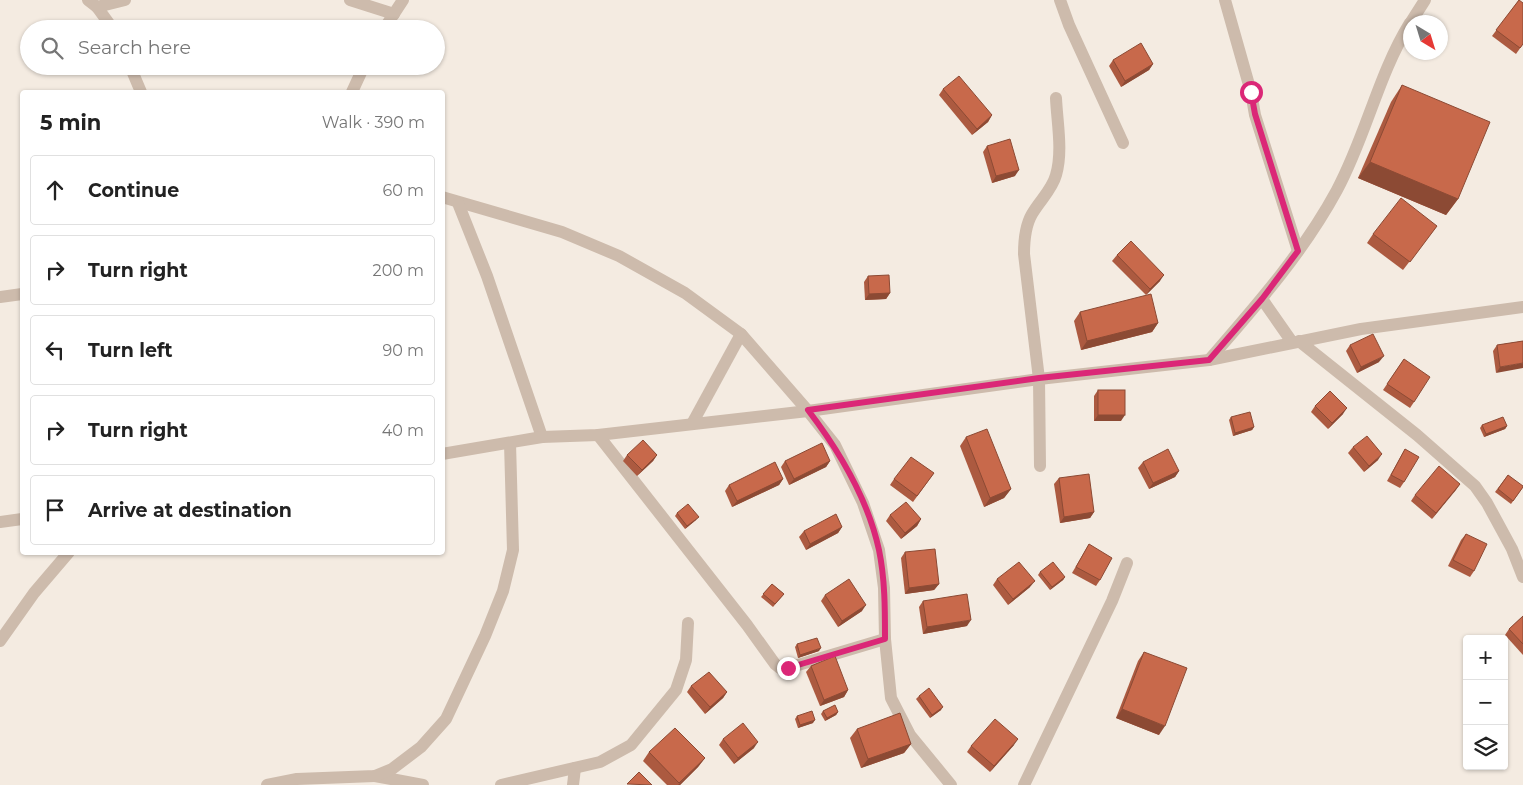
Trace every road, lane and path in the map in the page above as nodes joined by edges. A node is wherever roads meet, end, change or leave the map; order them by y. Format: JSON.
{"nodes":[{"id":1,"x":125,"y":0,"type":"edge"},
{"id":2,"x":350,"y":0,"type":"edge"},
{"id":3,"x":403,"y":0,"type":"edge"},
{"id":4,"x":1060,"y":0,"type":"edge"},
{"id":5,"x":1225,"y":0,"type":"edge"},
{"id":6,"x":1425,"y":0,"type":"edge"},
{"id":7,"x":93,"y":3,"type":"edge"},
{"id":8,"x":394,"y":14,"type":"junction"},
{"id":9,"x":1416,"y":15,"type":"edge"},
{"id":10,"x":106,"y":20,"type":"edge"},
{"id":11,"x":390,"y":20,"type":"edge"},
{"id":12,"x":1403,"y":38,"type":"edge"},
{"id":13,"x":134,"y":75,"type":"edge"},
{"id":14,"x":360,"y":75,"type":"edge"},
{"id":15,"x":140,"y":90,"type":"edge"},
{"id":16,"x":353,"y":90,"type":"edge"},
{"id":17,"x":1056,"y":98,"type":"dead end"},
{"id":18,"x":1123,"y":144,"type":"dead end"},
{"id":19,"x":445,"y":198,"type":"edge"},
{"id":20,"x":458,"y":203,"type":"junction"},
{"id":21,"x":1298,"y":251,"type":"junction"},
{"id":22,"x":20,"y":294,"type":"edge"},
{"id":23,"x":0,"y":297,"type":"edge"},
{"id":24,"x":1262,"y":299,"type":"junction"},
{"id":25,"x":1523,"y":308,"type":"edge"},
{"id":26,"x":741,"y":334,"type":"junction"},
{"id":27,"x":1296,"y":341,"type":"junction"},
{"id":28,"x":1209,"y":360,"type":"junction"},
{"id":29,"x":1039,"y":378,"type":"junction"},
{"id":30,"x":808,"y":410,"type":"junction"},
{"id":31,"x":693,"y":422,"type":"junction"},
{"id":32,"x":598,"y":434,"type":"junction"},
{"id":33,"x":542,"y":437,"type":"junction"},
{"id":34,"x":510,"y":443,"type":"junction"},
{"id":35,"x":445,"y":454,"type":"edge"},
{"id":36,"x":1040,"y":466,"type":"dead end"},
{"id":37,"x":20,"y":519,"type":"edge"},
{"id":38,"x":0,"y":522,"type":"edge"},
{"id":39,"x":66,"y":555,"type":"edge"},
{"id":40,"x":1127,"y":563,"type":"dead end"},
{"id":41,"x":1523,"y":577,"type":"edge"},
{"id":42,"x":688,"y":623,"type":"dead end"},
{"id":43,"x":885,"y":639,"type":"junction"},
{"id":44,"x":0,"y":641,"type":"edge"},
{"id":45,"x":575,"y":768,"type":"junction"},
{"id":46,"x":375,"y":776,"type":"junction"},
{"id":47,"x":267,"y":785,"type":"edge"},
{"id":48,"x":423,"y":785,"type":"edge"},
{"id":49,"x":501,"y":785,"type":"edge"},
{"id":50,"x":573,"y":785,"type":"edge"},
{"id":51,"x":951,"y":785,"type":"edge"},
{"id":52,"x":1024,"y":785,"type":"edge"}],
"edges":[{"from":1,"to":7,"type":"street"},
{"from":2,"to":8,"type":"street"},
{"from":3,"to":8,"type":"street"},
{"from":4,"to":18,"type":"street"},
{"from":5,"to":21,"type":"street"},
{"from":6,"to":9,"type":"street"},
{"from":7,"to":10,"type":"street"},
{"from":8,"to":11,"type":"street"},
{"from":12,"to":21,"type":"street"},
{"from":13,"to":15,"type":"street"},
{"from":14,"to":16,"type":"street"},
{"from":17,"to":29,"type":"street"},
{"from":19,"to":20,"type":"street"},
{"from":20,"to":26,"type":"street"},
{"from":20,"to":33,"type":"street"},
{"from":21,"to":24,"type":"street"},
{"from":22,"to":23,"type":"street"},
{"from":24,"to":27,"type":"street"},
{"from":24,"to":28,"type":"street"},
{"from":25,"to":27,"type":"street"},
{"from":26,"to":30,"type":"street"},
{"from":26,"to":31,"type":"street"},
{"from":27,"to":28,"type":"street"},
{"from":27,"to":41,"type":"street"},
{"from":28,"to":29,"type":"street"},
{"from":29,"to":30,"type":"street"},
{"from":29,"to":36,"type":"street"},
{"from":30,"to":31,"type":"street"},
{"from":30,"to":43,"type":"street"},
{"from":31,"to":32,"type":"street"},
{"from":32,"to":33,"type":"street"},
{"from":32,"to":43,"type":"street"},
{"from":33,"to":34,"type":"street"},
{"from":34,"to":35,"type":"street"},
{"from":34,"to":46,"type":"street"},
{"from":37,"to":38,"type":"street"},
{"from":39,"to":44,"type":"street"},
{"from":40,"to":52,"type":"street"},
{"from":42,"to":45,"type":"street"},
{"from":43,"to":51,"type":"street"},
{"from":45,"to":49,"type":"street"},
{"from":45,"to":50,"type":"street"},
{"from":46,"to":47,"type":"street"},
{"from":46,"to":48,"type":"street"}]}
